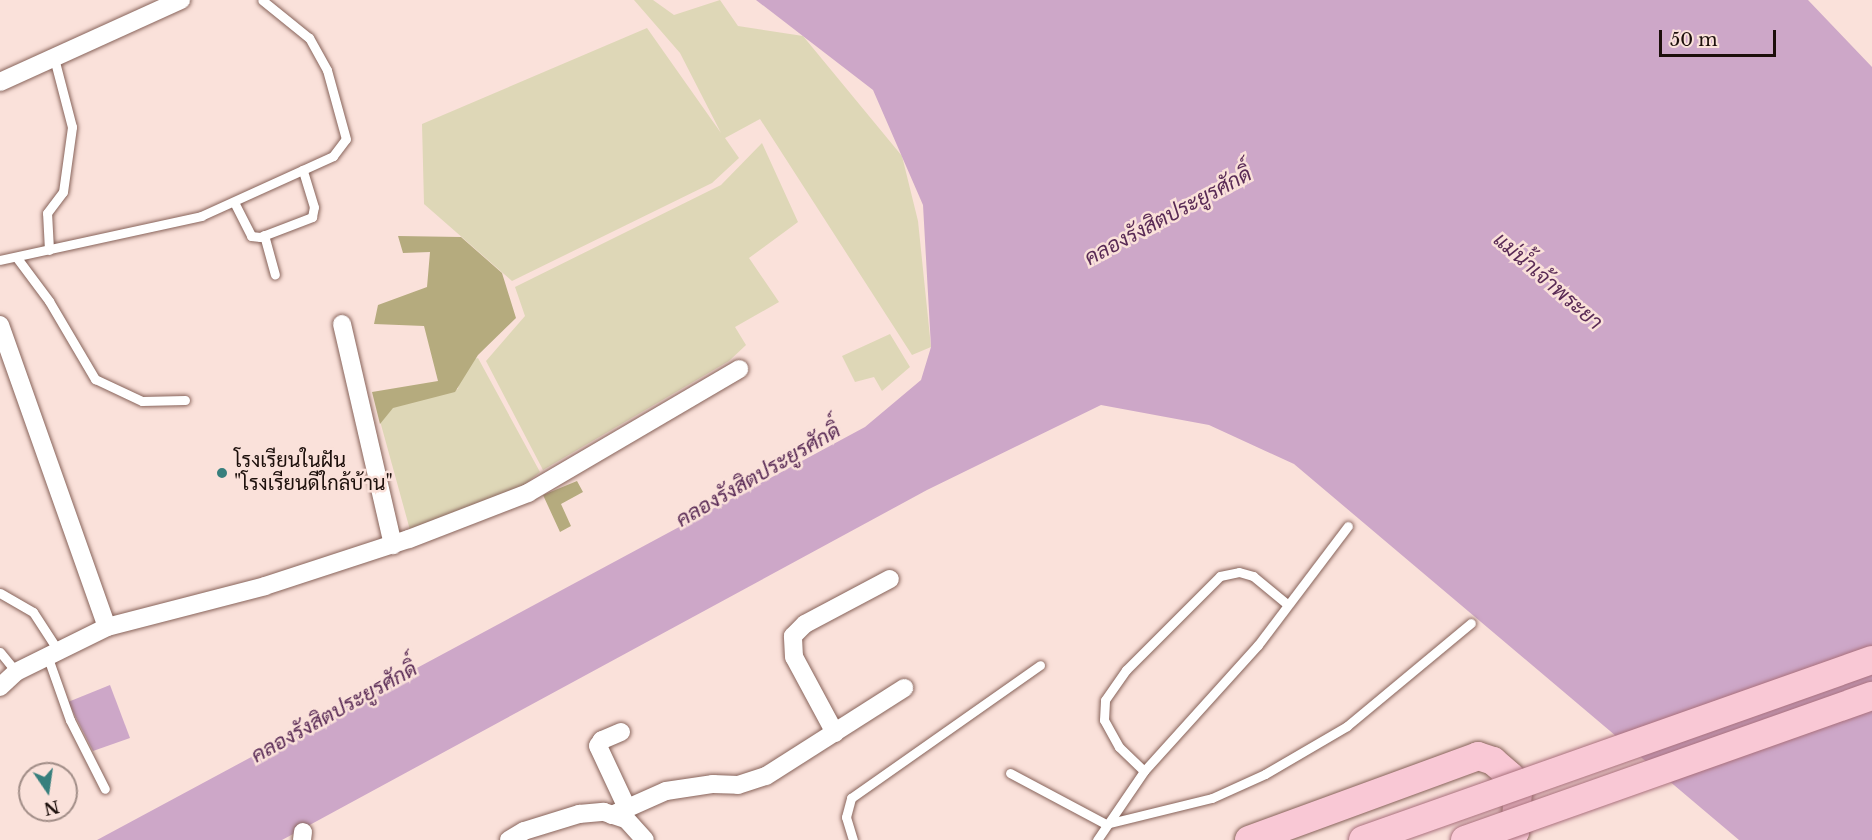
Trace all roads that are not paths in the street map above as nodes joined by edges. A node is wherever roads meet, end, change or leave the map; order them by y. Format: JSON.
{"nodes":[{"id":1,"x":182,"y":0,"type":"edge"},
{"id":2,"x":262,"y":0,"type":"edge"},
{"id":3,"x":54,"y":58,"type":"junction"},
{"id":4,"x":0,"y":82,"type":"edge"},
{"id":5,"x":303,"y":170,"type":"junction"},
{"id":6,"x":234,"y":202,"type":"junction"},
{"id":7,"x":264,"y":235,"type":"junction"},
{"id":8,"x":49,"y":250,"type":"junction"},
{"id":9,"x":17,"y":258,"type":"junction"},
{"id":10,"x":0,"y":260,"type":"edge"},
{"id":11,"x":275,"y":275,"type":"dead end"},
{"id":12,"x":342,"y":324,"type":"dead end"},
{"id":13,"x":0,"y":325,"type":"edge"},
{"id":14,"x":740,"y":369,"type":"dead end"},
{"id":15,"x":185,"y":400,"type":"dead end"},
{"id":16,"x":1348,"y":526,"type":"dead end"},
{"id":17,"x":393,"y":545,"type":"junction"},
{"id":18,"x":890,"y":579,"type":"dead end"},
{"id":19,"x":0,"y":593,"type":"edge"},
{"id":20,"x":1287,"y":604,"type":"junction"},
{"id":21,"x":1471,"y":623,"type":"dead end"},
{"id":22,"x":107,"y":627,"type":"junction"},
{"id":23,"x":0,"y":652,"type":"edge"},
{"id":24,"x":54,"y":655,"type":"junction"},
{"id":25,"x":1872,"y":660,"type":"edge"},
{"id":26,"x":1040,"y":665,"type":"dead end"},
{"id":27,"x":16,"y":672,"type":"junction"},
{"id":28,"x":0,"y":687,"type":"edge"},
{"id":29,"x":904,"y":688,"type":"dead end"},
{"id":30,"x":1872,"y":696,"type":"edge"},
{"id":31,"x":621,"y":732,"type":"dead end"},
{"id":32,"x":835,"y":733,"type":"junction"},
{"id":33,"x":1144,"y":771,"type":"junction"},
{"id":34,"x":1010,"y":773,"type":"dead end"},
{"id":35,"x":105,"y":789,"type":"dead end"},
{"id":36,"x":620,"y":811,"type":"junction"},
{"id":37,"x":1106,"y":824,"type":"junction"},
{"id":38,"x":509,"y":840,"type":"edge"},
{"id":39,"x":645,"y":840,"type":"edge"},
{"id":40,"x":853,"y":840,"type":"edge"},
{"id":41,"x":1097,"y":840,"type":"edge"},
{"id":42,"x":1249,"y":840,"type":"edge"},
{"id":43,"x":1363,"y":840,"type":"edge"},
{"id":44,"x":1466,"y":840,"type":"edge"},
{"id":45,"x":1507,"y":840,"type":"edge"}],
"edges":[{"from":1,"to":3,"type":"street"},
{"from":2,"to":5,"type":"lane"},
{"from":3,"to":4,"type":"street"},
{"from":3,"to":8,"type":"lane"},
{"from":5,"to":6,"type":"lane"},
{"from":5,"to":7,"type":"lane"},
{"from":6,"to":7,"type":"lane"},
{"from":6,"to":8,"type":"lane"},
{"from":7,"to":11,"type":"lane"},
{"from":8,"to":9,"type":"lane"},
{"from":9,"to":10,"type":"lane"},
{"from":9,"to":15,"type":"lane"},
{"from":12,"to":17,"type":"street"},
{"from":13,"to":22,"type":"street"},
{"from":14,"to":17,"type":"street"},
{"from":16,"to":20,"type":"lane"},
{"from":17,"to":22,"type":"street"},
{"from":18,"to":32,"type":"street"},
{"from":19,"to":24,"type":"lane"},
{"from":20,"to":33,"type":"lane"},
{"from":20,"to":33,"type":"lane"},
{"from":21,"to":37,"type":"lane"},
{"from":22,"to":24,"type":"street"},
{"from":23,"to":27,"type":"lane"},
{"from":24,"to":27,"type":"street"},
{"from":24,"to":35,"type":"lane"},
{"from":25,"to":43,"type":"main road","bridge":true},
{"from":26,"to":40,"type":"lane"},
{"from":27,"to":28,"type":"street"},
{"from":29,"to":32,"type":"street"},
{"from":30,"to":44,"type":"main road","bridge":true},
{"from":31,"to":36,"type":"street"},
{"from":32,"to":36,"type":"street"},
{"from":33,"to":37,"type":"lane"},
{"from":34,"to":37,"type":"lane"},
{"from":36,"to":38,"type":"street"},
{"from":36,"to":39,"type":"street"},
{"from":37,"to":41,"type":"lane"},
{"from":42,"to":45,"type":"main road"}]}
